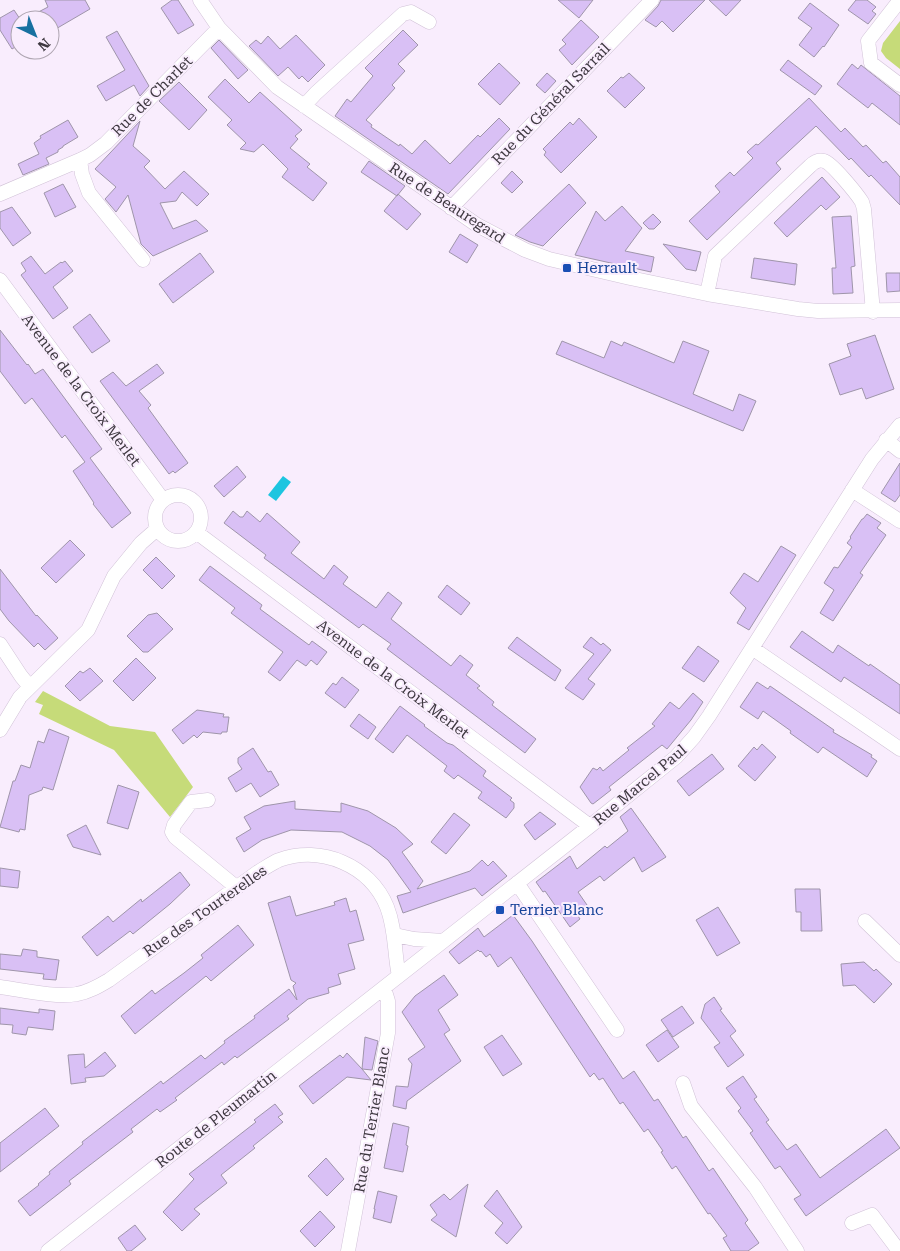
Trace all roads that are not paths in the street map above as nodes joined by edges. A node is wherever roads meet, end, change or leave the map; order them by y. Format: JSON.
{"nodes":[{"id":1,"x":200,"y":0,"type":"edge"},
{"id":2,"x":652,"y":0,"type":"edge"},
{"id":3,"x":900,"y":0,"type":"edge"},
{"id":4,"x":429,"y":22,"type":"dead end"},
{"id":5,"x":219,"y":28,"type":"junction"},
{"id":6,"x":900,"y":85,"type":"edge"},
{"id":7,"x":304,"y":106,"type":"junction"},
{"id":8,"x":80,"y":160,"type":"junction"},
{"id":9,"x":0,"y":194,"type":"edge"},
{"id":10,"x":451,"y":208,"type":"junction"},
{"id":11,"x":143,"y":260,"type":"dead end"},
{"id":12,"x":0,"y":280,"type":"edge"},
{"id":13,"x":707,"y":294,"type":"junction"},
{"id":14,"x":900,"y":310,"type":"edge"},
{"id":15,"x":873,"y":312,"type":"junction"},
{"id":16,"x":900,"y":425,"type":"edge"},
{"id":17,"x":886,"y":440,"type":"junction"},
{"id":18,"x":900,"y":451,"type":"edge"},
{"id":19,"x":852,"y":490,"type":"junction"},
{"id":20,"x":163,"y":500,"type":"junction"},
{"id":21,"x":900,"y":521,"type":"edge"},
{"id":22,"x":157,"y":529,"type":"junction"},
{"id":23,"x":196,"y":532,"type":"junction"},
{"id":24,"x":0,"y":644,"type":"edge"},
{"id":25,"x":752,"y":648,"type":"junction"},
{"id":26,"x":30,"y":687,"type":"junction"},
{"id":27,"x":0,"y":730,"type":"edge"},
{"id":28,"x":900,"y":749,"type":"edge"},
{"id":29,"x":208,"y":800,"type":"dead end"},
{"id":30,"x":590,"y":826,"type":"junction"},
{"id":31,"x":517,"y":884,"type":"junction"},
{"id":32,"x":236,"y":887,"type":"junction"},
{"id":33,"x":865,"y":921,"type":"dead end"},
{"id":34,"x":395,"y":935,"type":"junction"},
{"id":35,"x":443,"y":941,"type":"junction"},
{"id":36,"x":900,"y":955,"type":"edge"},
{"id":37,"x":399,"y":976,"type":"junction"},
{"id":38,"x":0,"y":987,"type":"edge"},
{"id":39,"x":384,"y":988,"type":"junction"},
{"id":40,"x":617,"y":1030,"type":"dead end"},
{"id":41,"x":683,"y":1083,"type":"dead end"},
{"id":42,"x":852,"y":1223,"type":"dead end"},
{"id":43,"x":48,"y":1251,"type":"edge"},
{"id":44,"x":348,"y":1251,"type":"edge"},
{"id":45,"x":796,"y":1251,"type":"edge"},
{"id":46,"x":899,"y":1251,"type":"edge"}],
"edges":[{"from":1,"to":5,"type":"street","name":"Rue de Beauregard"},
{"from":2,"to":10,"type":"street","name":"Rue du Général Sarrail"},
{"from":3,"to":6,"type":"street"},
{"from":4,"to":7,"type":"street"},
{"from":5,"to":7,"type":"street","name":"Rue de Beauregard"},
{"from":5,"to":8,"type":"street","name":"Rue de Charlet"},
{"from":7,"to":10,"type":"street","name":"Rue de Beauregard"},
{"from":8,"to":9,"type":"street","name":"Rue de Charlet"},
{"from":8,"to":11,"type":"street"},
{"from":10,"to":13,"type":"street","name":"Rue de Beauregard"},
{"from":12,"to":20,"type":"street","name":"Avenue de la Croix Merlet"},
{"from":13,"to":15,"type":"street","name":"Rue de Beauregard"},
{"from":13,"to":15,"type":"street"},
{"from":14,"to":15,"type":"street","name":"Rue de Beauregard"},
{"from":16,"to":17,"type":"street","name":"Rue Marcel Paul"},
{"from":17,"to":18,"type":"street"},
{"from":17,"to":19,"type":"street","name":"Rue Marcel Paul"},
{"from":19,"to":21,"type":"street"},
{"from":19,"to":25,"type":"street","name":"Rue Marcel Paul"},
{"from":20,"to":22,"type":"street"},
{"from":20,"to":23,"type":"street"},
{"from":22,"to":23,"type":"street"},
{"from":22,"to":26,"type":"street"},
{"from":23,"to":30,"type":"street","name":"Avenue de la Croix Merlet"},
{"from":24,"to":26,"type":"street"},
{"from":25,"to":28,"type":"street"},
{"from":25,"to":30,"type":"street","name":"Rue Marcel Paul"},
{"from":26,"to":27,"type":"street"},
{"from":29,"to":32,"type":"street"},
{"from":30,"to":31,"type":"street","name":"Rue Marcel Paul"},
{"from":31,"to":35,"type":"street","name":"Rue Marcel Paul"},
{"from":31,"to":40,"type":"street"},
{"from":32,"to":34,"type":"street","name":"Rue des Tourterelles"},
{"from":32,"to":38,"type":"street","name":"Rue des Tourterelles"},
{"from":33,"to":36,"type":"street"},
{"from":34,"to":35,"type":"street"},
{"from":34,"to":37,"type":"street","name":"Rue des Tourterelles"},
{"from":35,"to":37,"type":"street","name":"Rue Marcel Paul"},
{"from":37,"to":39,"type":"street","name":"Rue Marcel Paul"},
{"from":39,"to":43,"type":"street","name":"Route de Pleumartin"},
{"from":39,"to":44,"type":"street","name":"Rue du Terrier Blanc"},
{"from":41,"to":45,"type":"street"},
{"from":42,"to":46,"type":"street"}]}
